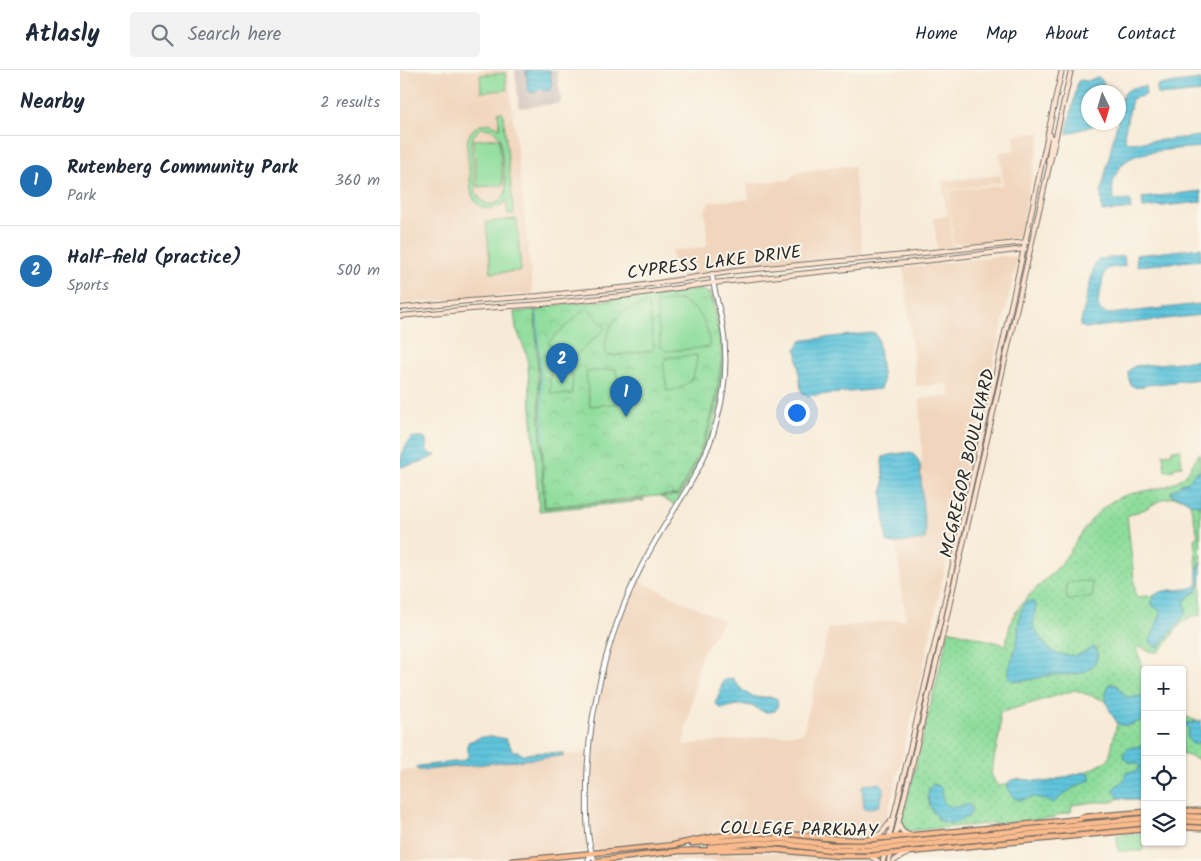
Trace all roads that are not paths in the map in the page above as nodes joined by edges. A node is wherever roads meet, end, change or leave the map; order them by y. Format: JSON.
{"nodes":[{"id":1,"x":1062,"y":70,"type":"edge"},
{"id":2,"x":1071,"y":70,"type":"edge"},
{"id":3,"x":1048,"y":132,"type":"junction"},
{"id":4,"x":1048,"y":172,"type":"junction"},
{"id":5,"x":1024,"y":242,"type":"junction"},
{"id":6,"x":1032,"y":242,"type":"junction"},
{"id":7,"x":1030,"y":248,"type":"junction"},
{"id":8,"x":1023,"y":249,"type":"junction"},
{"id":9,"x":840,"y":262,"type":"junction"},
{"id":10,"x":840,"y":270,"type":"junction"},
{"id":11,"x":712,"y":274,"type":"junction"},
{"id":12,"x":713,"y":283,"type":"junction"},
{"id":13,"x":400,"y":308,"type":"edge"},
{"id":14,"x":400,"y":316,"type":"edge"},
{"id":15,"x":1186,"y":810,"type":"edge"},
{"id":16,"x":1141,"y":812,"type":"edge"},
{"id":17,"x":1201,"y":812,"type":"edge"},
{"id":18,"x":894,"y":814,"type":"junction"},
{"id":19,"x":1186,"y":816,"type":"edge"},
{"id":20,"x":1201,"y":817,"type":"edge"},
{"id":21,"x":1141,"y":819,"type":"edge"},
{"id":22,"x":898,"y":820,"type":"junction"},
{"id":23,"x":1186,"y":821,"type":"edge"},
{"id":24,"x":1201,"y":822,"type":"edge"},
{"id":25,"x":1141,"y":823,"type":"edge"},
{"id":26,"x":1186,"y":827,"type":"edge"},
{"id":27,"x":995,"y":828,"type":"junction"},
{"id":28,"x":1201,"y":828,"type":"edge"},
{"id":29,"x":982,"y":829,"type":"junction"},
{"id":30,"x":1064,"y":829,"type":"junction"},
{"id":31,"x":1141,"y":829,"type":"edge"},
{"id":32,"x":989,"y":832,"type":"junction"},
{"id":33,"x":914,"y":835,"type":"junction"},
{"id":34,"x":895,"y":836,"type":"junction"},
{"id":35,"x":906,"y":836,"type":"junction"},
{"id":36,"x":889,"y":837,"type":"junction"},
{"id":37,"x":868,"y":839,"type":"junction"},
{"id":38,"x":990,"y":840,"type":"junction"},
{"id":39,"x":783,"y":842,"type":"junction"},
{"id":40,"x":997,"y":844,"type":"junction"},
{"id":41,"x":674,"y":845,"type":"junction"},
{"id":42,"x":983,"y":845,"type":"junction"},
{"id":43,"x":889,"y":848,"type":"junction"},
{"id":44,"x":677,"y":851,"type":"junction"},
{"id":45,"x":915,"y":852,"type":"junction"},
{"id":46,"x":591,"y":853,"type":"junction"},
{"id":47,"x":866,"y":856,"type":"junction"},
{"id":48,"x":512,"y":861,"type":"edge"},
{"id":49,"x":588,"y":861,"type":"edge"},
{"id":50,"x":595,"y":861,"type":"edge"},
{"id":51,"x":878,"y":861,"type":"edge"},
{"id":52,"x":883,"y":861,"type":"edge"},
{"id":53,"x":889,"y":861,"type":"edge"},
{"id":54,"x":894,"y":861,"type":"edge"}],
"edges":[{"from":1,"to":3,"type":"main road","name":"MCGREGOR BOULEVARD"},
{"from":2,"to":4,"type":"main road","name":"MCGREGOR BOULEVARD"},
{"from":3,"to":4,"type":"main road"},
{"from":3,"to":5,"type":"main road","name":"MCGREGOR BOULEVARD"},
{"from":4,"to":6,"type":"main road","name":"MCGREGOR BOULEVARD"},
{"from":5,"to":6,"type":"main road","name":"CYPRESS LAKE DRIVE"},
{"from":5,"to":8,"type":"main road","name":"MCGREGOR BOULEVARD"},
{"from":5,"to":9,"type":"main road","name":"CYPRESS LAKE DRIVE"},
{"from":6,"to":7,"type":"main road","name":"MCGREGOR BOULEVARD"},
{"from":7,"to":8,"type":"main road","name":"CYPRESS LAKE DRIVE"},
{"from":7,"to":22,"type":"main road","name":"MCGREGOR BOULEVARD"},
{"from":8,"to":10,"type":"main road","name":"CYPRESS LAKE DRIVE"},
{"from":8,"to":18,"type":"main road","name":"MCGREGOR BOULEVARD"},
{"from":9,"to":10,"type":"main road"},
{"from":9,"to":11,"type":"main road","name":"CYPRESS LAKE DRIVE"},
{"from":10,"to":12,"type":"main road","name":"CYPRESS LAKE DRIVE"},
{"from":11,"to":12,"type":"street"},
{"from":11,"to":13,"type":"main road","name":"CYPRESS LAKE DRIVE"},
{"from":12,"to":14,"type":"main road","name":"CYPRESS LAKE DRIVE"},
{"from":12,"to":46,"type":"street"},
{"from":15,"to":17,"type":"main road"},
{"from":16,"to":27,"type":"main road"},
{"from":18,"to":36,"type":"main road","name":"MCGREGOR BOULEVARD"},
{"from":18,"to":37,"type":"main road"},
{"from":19,"to":20,"type":"main road"},
{"from":21,"to":30,"type":"main road","name":"COLLEGE PARKWAY"},
{"from":22,"to":33,"type":"main road"},
{"from":22,"to":34,"type":"main road","name":"MCGREGOR BOULEVARD"},
{"from":23,"to":24,"type":"main road"},
{"from":25,"to":30,"type":"main road","name":"COLLEGE PARKWAY"},
{"from":26,"to":28,"type":"main road"},
{"from":27,"to":29,"type":"main road"},
{"from":27,"to":32,"type":"main road"},
{"from":29,"to":32,"type":"main road"},
{"from":29,"to":33,"type":"main road"},
{"from":30,"to":39,"type":"main road","name":"COLLEGE PARKWAY","bridge":true},
{"from":31,"to":40,"type":"main road"},
{"from":32,"to":38,"type":"main road"},
{"from":33,"to":35,"type":"main road"},
{"from":33,"to":45,"type":"main road"},
{"from":34,"to":35,"type":"main road"},
{"from":34,"to":36,"type":"main road"},
{"from":34,"to":43,"type":"main road"},
{"from":35,"to":43,"type":"main road"},
{"from":36,"to":37,"type":"main road"},
{"from":36,"to":43,"type":"main road"},
{"from":37,"to":41,"type":"main road"},
{"from":37,"to":43,"type":"main road"},
{"from":37,"to":47,"type":"main road"},
{"from":38,"to":40,"type":"main road"},
{"from":38,"to":42,"type":"main road"},
{"from":39,"to":41,"type":"main road","name":"COLLEGE PARKWAY"},
{"from":39,"to":44,"type":"main road","name":"COLLEGE PARKWAY"},
{"from":40,"to":42,"type":"main road"},
{"from":41,"to":46,"type":"main road","name":"COLLEGE PARKWAY"},
{"from":42,"to":45,"type":"main road"},
{"from":43,"to":45,"type":"main road"},
{"from":43,"to":47,"type":"main road"},
{"from":43,"to":52,"type":"main road"},
{"from":43,"to":53,"type":"main road"},
{"from":44,"to":47,"type":"main road"},
{"from":44,"to":50,"type":"main road","name":"COLLEGE PARKWAY"},
{"from":45,"to":54,"type":"main road"},
{"from":46,"to":48,"type":"main road","name":"COLLEGE PARKWAY"},
{"from":46,"to":49,"type":"street"},
{"from":46,"to":50,"type":"street"},
{"from":47,"to":51,"type":"main road"}]}
